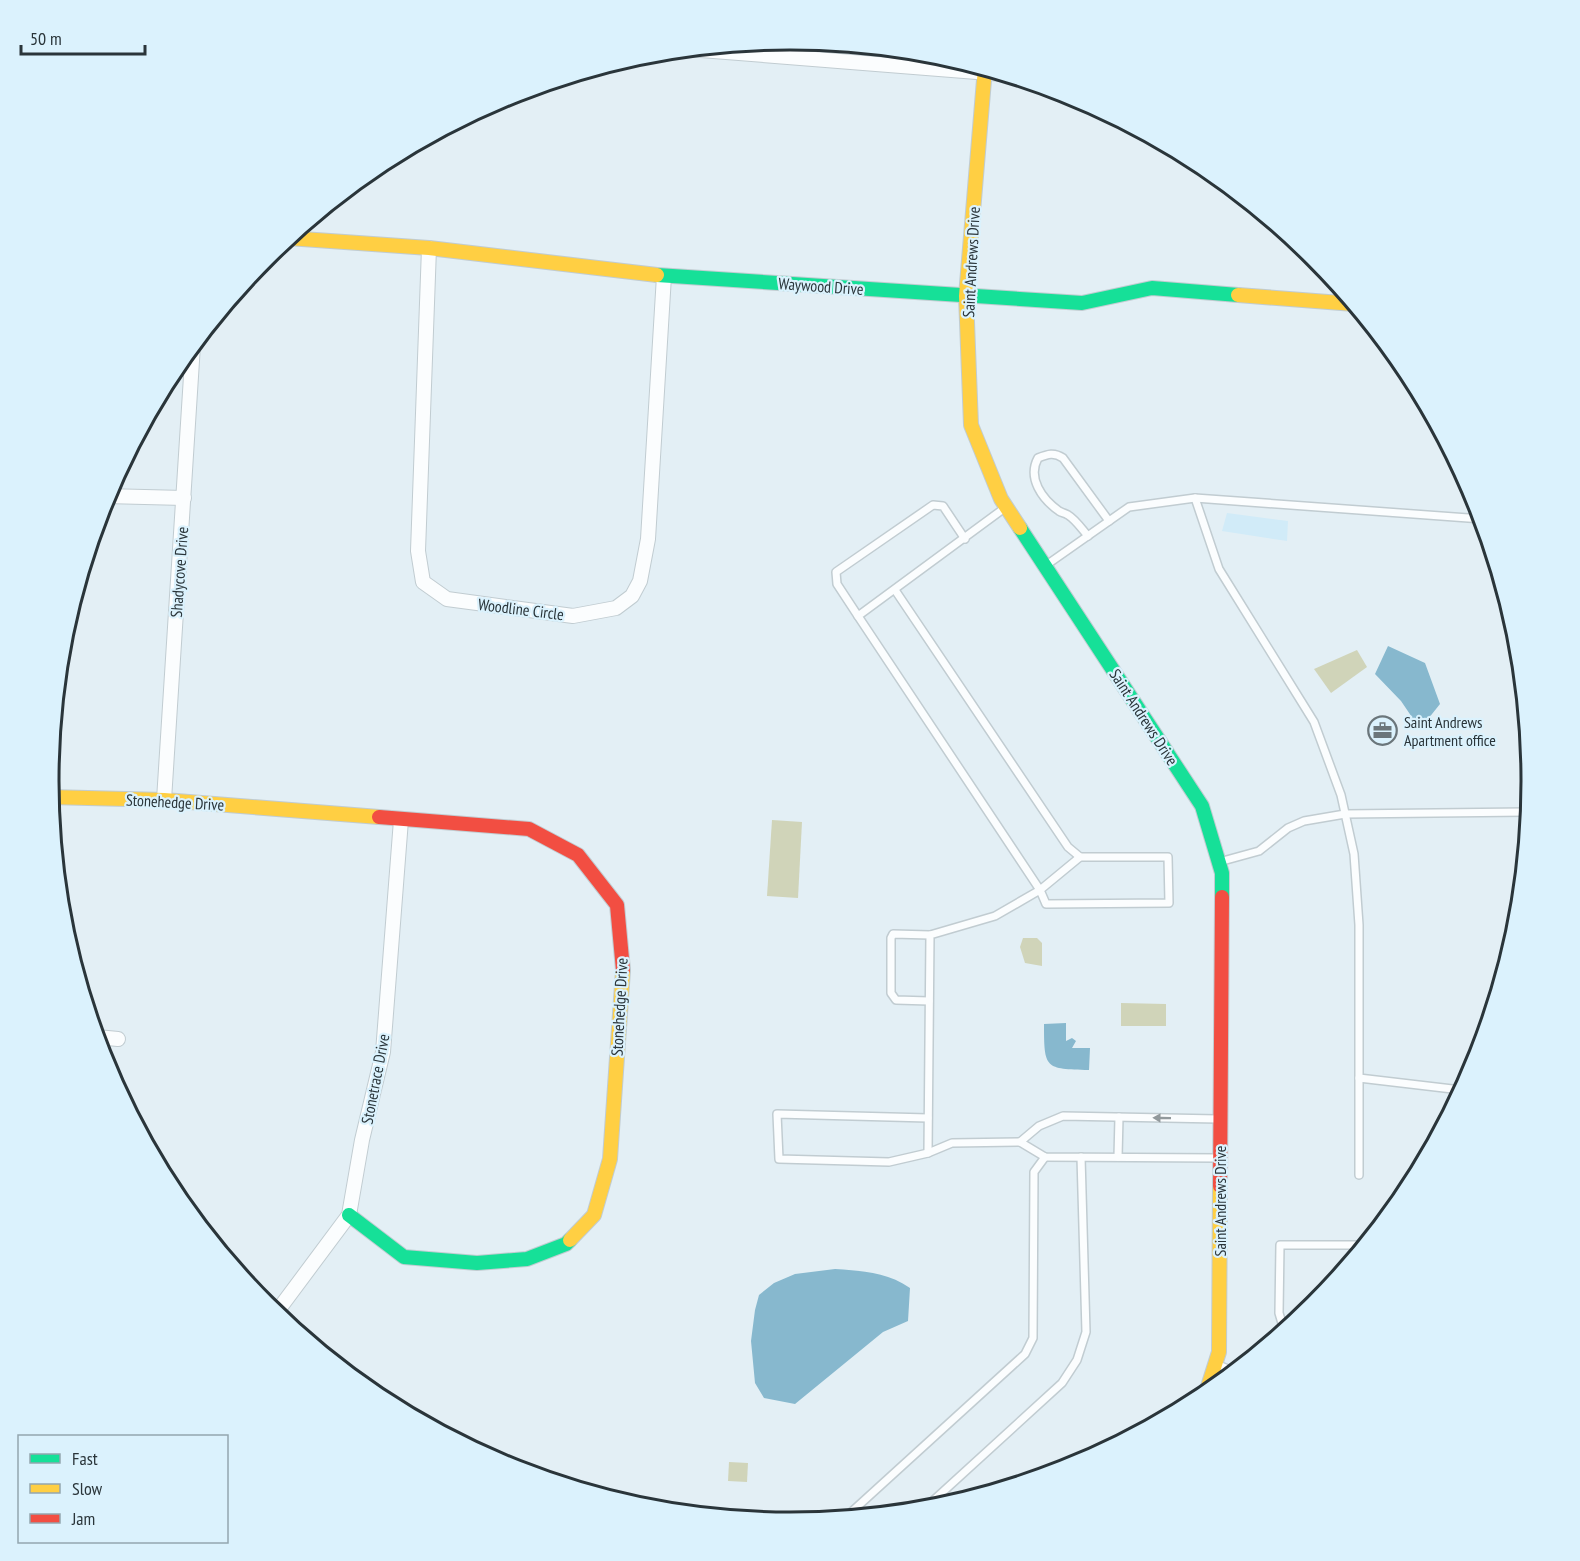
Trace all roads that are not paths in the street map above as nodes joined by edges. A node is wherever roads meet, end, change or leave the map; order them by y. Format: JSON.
{"nodes":[{"id":1,"x":778,"y":50,"type":"edge"},
{"id":2,"x":942,"y":66,"type":"edge"},
{"id":3,"x":984,"y":75,"type":"edge"},
{"id":4,"x":300,"y":239,"type":"edge"},
{"id":5,"x":429,"y":248,"type":"junction"},
{"id":6,"x":664,"y":276,"type":"junction"},
{"id":7,"x":966,"y":296,"type":"junction"},
{"id":8,"x":1343,"y":303,"type":"edge"},
{"id":9,"x":192,"y":360,"type":"edge"},
{"id":10,"x":117,"y":496,"type":"edge"},
{"id":11,"x":184,"y":498,"type":"junction"},
{"id":12,"x":1195,"y":498,"type":"junction"},
{"id":13,"x":1006,"y":507,"type":"junction"},
{"id":14,"x":1472,"y":518,"type":"edge"},
{"id":15,"x":1110,"y":521,"type":"junction"},
{"id":16,"x":1088,"y":536,"type":"junction"},
{"id":17,"x":964,"y":538,"type":"junction"},
{"id":18,"x":1045,"y":566,"type":"junction"},
{"id":19,"x":896,"y":590,"type":"junction"},
{"id":20,"x":858,"y":616,"type":"junction"},
{"id":21,"x":60,"y":798,"type":"edge"},
{"id":22,"x":164,"y":800,"type":"junction"},
{"id":23,"x":1520,"y":812,"type":"edge"},
{"id":24,"x":1345,"y":814,"type":"junction"},
{"id":25,"x":401,"y":820,"type":"junction"},
{"id":26,"x":1080,"y":857,"type":"junction"},
{"id":27,"x":1219,"y":862,"type":"junction"},
{"id":28,"x":1040,"y":890,"type":"junction"},
{"id":29,"x":930,"y":935,"type":"junction"},
{"id":30,"x":929,"y":1001,"type":"junction"},
{"id":31,"x":106,"y":1037,"type":"edge"},
{"id":32,"x":118,"y":1038,"type":"dead end"},
{"id":33,"x":1359,"y":1078,"type":"junction"},
{"id":34,"x":1452,"y":1089,"type":"edge"},
{"id":35,"x":928,"y":1118,"type":"junction"},
{"id":36,"x":1119,"y":1118,"type":"junction"},
{"id":37,"x":1221,"y":1119,"type":"junction"},
{"id":38,"x":1020,"y":1142,"type":"junction"},
{"id":39,"x":928,"y":1153,"type":"junction"},
{"id":40,"x":1046,"y":1156,"type":"junction"},
{"id":41,"x":1081,"y":1157,"type":"junction"},
{"id":42,"x":1118,"y":1157,"type":"junction"},
{"id":43,"x":1220,"y":1158,"type":"junction"},
{"id":44,"x":1359,"y":1175,"type":"dead end"},
{"id":45,"x":349,"y":1215,"type":"junction"},
{"id":46,"x":1354,"y":1245,"type":"edge"},
{"id":47,"x":282,"y":1305,"type":"edge"},
{"id":48,"x":1281,"y":1321,"type":"edge"},
{"id":49,"x":1215,"y":1364,"type":"junction"},
{"id":50,"x":1224,"y":1368,"type":"edge"},
{"id":51,"x":1212,"y":1377,"type":"edge"},
{"id":52,"x":938,"y":1496,"type":"edge"},
{"id":53,"x":856,"y":1508,"type":"edge"}],
"edges":[{"from":1,"to":2,"type":"street"},
{"from":3,"to":7,"type":"street","name":"Saint Andrews Drive"},
{"from":4,"to":5,"type":"street","name":"Waywood Drive"},
{"from":5,"to":6,"type":"street","name":"Waywood Drive"},
{"from":5,"to":6,"type":"street","name":"Woodline Circle"},
{"from":6,"to":7,"type":"street","name":"Waywood Drive"},
{"from":7,"to":8,"type":"street","name":"Waywood Drive"},
{"from":7,"to":13,"type":"street","name":"Saint Andrews Drive"},
{"from":9,"to":11,"type":"street","name":"Shadycove Drive"},
{"from":10,"to":11,"type":"street"},
{"from":11,"to":22,"type":"street","name":"Shadycove Drive"},
{"from":12,"to":14,"type":"lane"},
{"from":12,"to":15,"type":"lane"},
{"from":12,"to":24,"type":"lane"},
{"from":13,"to":17,"type":"lane"},
{"from":13,"to":18,"type":"street","name":"Saint Andrews Drive"},
{"from":15,"to":16,"type":"lane"},
{"from":15,"to":16,"type":"lane"},
{"from":16,"to":18,"type":"lane"},
{"from":17,"to":19,"type":"lane"},
{"from":17,"to":20,"type":"lane"},
{"from":18,"to":27,"type":"street","name":"Saint Andrews Drive"},
{"from":19,"to":20,"type":"lane"},
{"from":19,"to":26,"type":"lane"},
{"from":20,"to":28,"type":"lane"},
{"from":21,"to":22,"type":"street","name":"Stonehedge Drive"},
{"from":22,"to":25,"type":"street","name":"Stonehedge Drive"},
{"from":23,"to":24,"type":"lane"},
{"from":24,"to":27,"type":"lane"},
{"from":24,"to":33,"type":"lane"},
{"from":25,"to":45,"type":"street","name":"Stonetrace Drive"},
{"from":25,"to":45,"type":"street","name":"Stonehedge Drive"},
{"from":26,"to":28,"type":"lane"},
{"from":26,"to":28,"type":"lane"},
{"from":27,"to":37,"type":"street","name":"Saint Andrews Drive"},
{"from":28,"to":29,"type":"lane"},
{"from":29,"to":30,"type":"lane"},
{"from":29,"to":30,"type":"lane"},
{"from":30,"to":35,"type":"lane"},
{"from":31,"to":32,"type":"street"},
{"from":33,"to":34,"type":"lane"},
{"from":33,"to":44,"type":"lane"},
{"from":35,"to":39,"type":"lane"},
{"from":35,"to":39,"type":"lane"},
{"from":37,"to":36,"type":"lane","one_way":true},
{"from":36,"to":38,"type":"lane"},
{"from":36,"to":42,"type":"lane"},
{"from":37,"to":43,"type":"street","name":"Saint Andrews Drive"},
{"from":38,"to":39,"type":"lane"},
{"from":38,"to":40,"type":"lane"},
{"from":40,"to":41,"type":"lane"},
{"from":40,"to":53,"type":"lane"},
{"from":41,"to":42,"type":"lane"},
{"from":41,"to":52,"type":"lane"},
{"from":42,"to":43,"type":"lane"},
{"from":43,"to":49,"type":"street","name":"Saint Andrews Drive"},
{"from":45,"to":47,"type":"street","name":"Stonetrace Drive"},
{"from":46,"to":48,"type":"lane"},
{"from":49,"to":50,"type":"lane"},
{"from":49,"to":51,"type":"street","name":"Saint Andrews Drive"}]}
